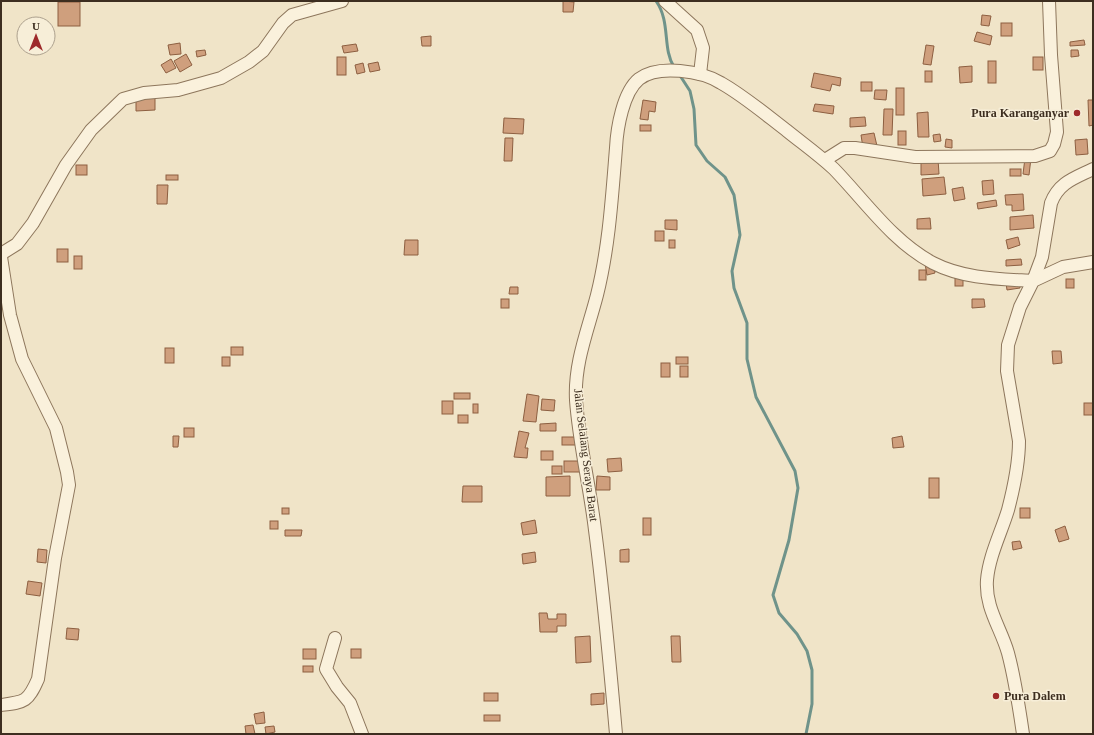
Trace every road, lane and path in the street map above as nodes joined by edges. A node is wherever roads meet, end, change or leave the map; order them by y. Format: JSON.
{"nodes":[{"id":1,"x":342,"y":1,"type":"edge"},
{"id":2,"x":665,"y":1,"type":"edge"},
{"id":3,"x":1049,"y":1,"type":"edge"},
{"id":4,"x":700,"y":74,"type":"junction"},
{"id":5,"x":825,"y":160,"type":"junction"},
{"id":6,"x":1093,"y":168,"type":"edge"},
{"id":7,"x":1,"y":254,"type":"edge"},
{"id":8,"x":1,"y":258,"type":"edge"},
{"id":9,"x":1093,"y":262,"type":"edge"},
{"id":10,"x":1033,"y":281,"type":"junction"},
{"id":11,"x":335,"y":638,"type":"dead end"},
{"id":12,"x":1,"y":705,"type":"edge"},
{"id":13,"x":362,"y":734,"type":"edge"},
{"id":14,"x":616,"y":734,"type":"edge"},
{"id":15,"x":1023,"y":734,"type":"edge"}],
"edges":[{"from":1,"to":7,"type":"street"},
{"from":2,"to":4,"type":"street"},
{"from":3,"to":5,"type":"street"},
{"from":4,"to":5,"type":"street","name":"Jalan Selalang Seraya Barat"},
{"from":4,"to":14,"type":"street","name":"Jalan Selalang Seraya Barat"},
{"from":5,"to":10,"type":"street","name":"Jalan Selalang Seraya Barat"},
{"from":6,"to":10,"type":"street"},
{"from":8,"to":12,"type":"street"},
{"from":9,"to":10,"type":"street"},
{"from":10,"to":15,"type":"street"},
{"from":11,"to":13,"type":"street"}]}
